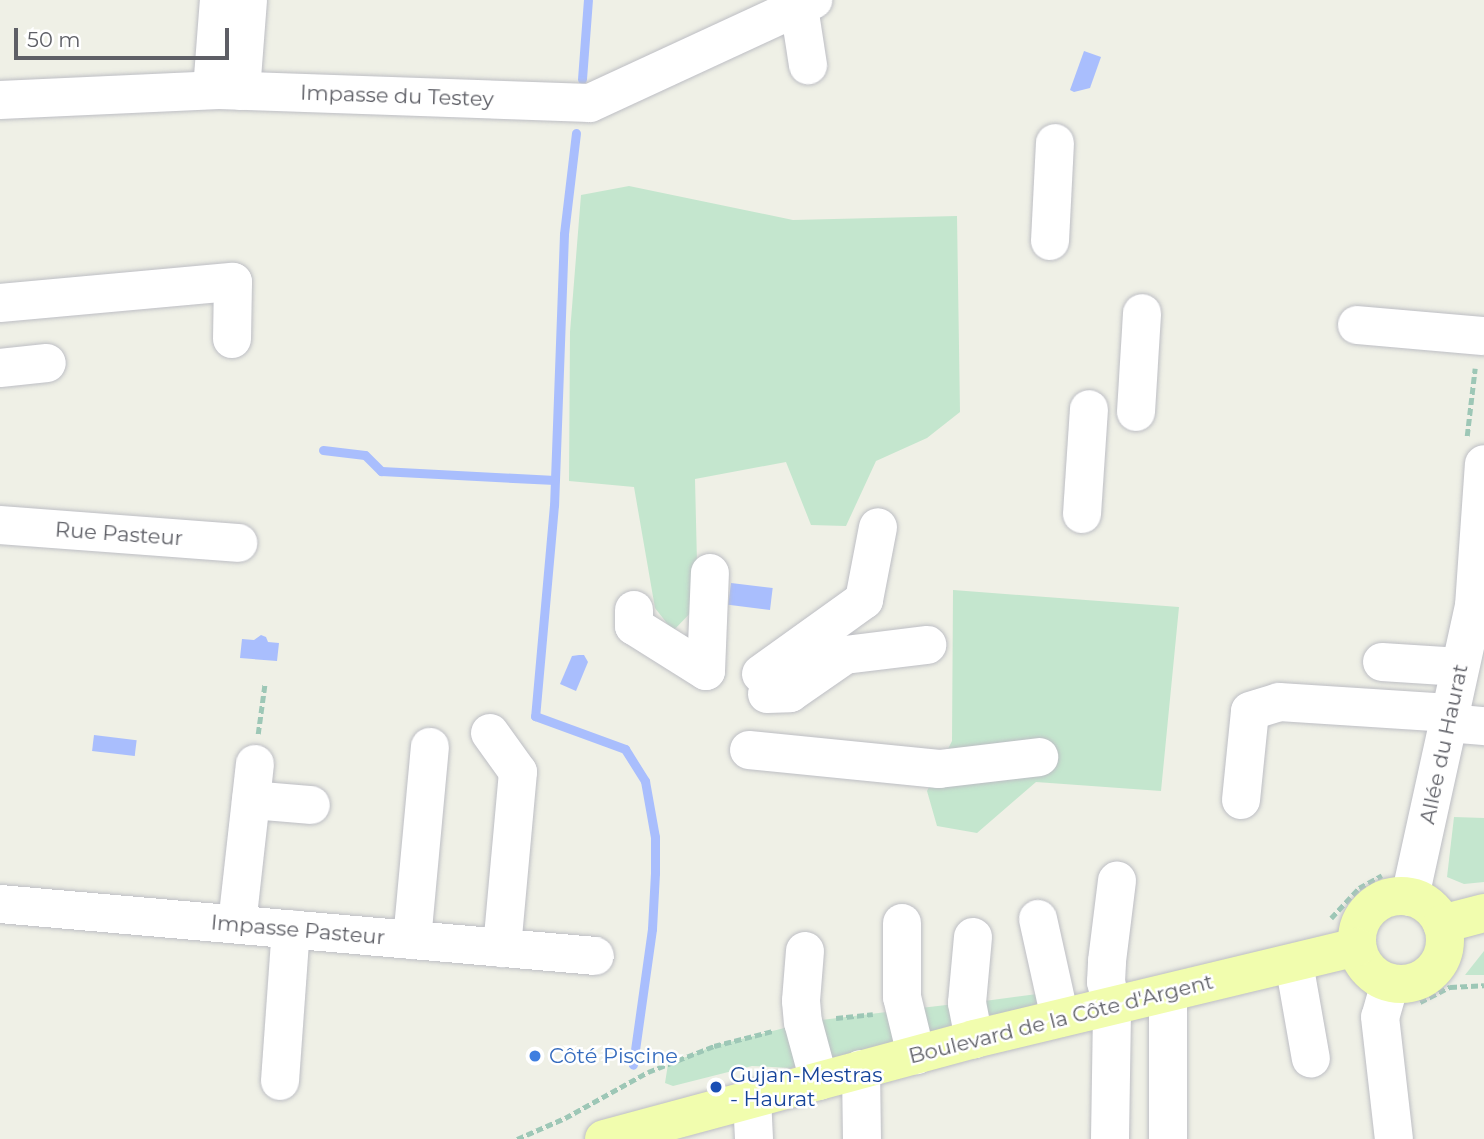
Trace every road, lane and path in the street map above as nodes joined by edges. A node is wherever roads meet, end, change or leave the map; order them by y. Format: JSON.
{"nodes":[{"id":1,"x":219,"y":0,"type":"edge"},
{"id":2,"x":248,"y":0,"type":"edge"},
{"id":3,"x":791,"y":6,"type":"edge"},
{"id":4,"x":808,"y":65,"type":"dead end"},
{"id":5,"x":227,"y":90,"type":"junction"},
{"id":6,"x":0,"y":100,"type":"edge"},
{"id":7,"x":1055,"y":143,"type":"dead end"},
{"id":8,"x":1050,"y":241,"type":"dead end"},
{"id":9,"x":0,"y":303,"type":"edge"},
{"id":10,"x":1142,"y":313,"type":"dead end"},
{"id":11,"x":1357,"y":325,"type":"dead end"},
{"id":12,"x":1484,"y":336,"type":"edge"},
{"id":13,"x":232,"y":339,"type":"dead end"},
{"id":14,"x":47,"y":363,"type":"dead end"},
{"id":15,"x":0,"y":368,"type":"edge"},
{"id":16,"x":1089,"y":409,"type":"dead end"},
{"id":17,"x":1136,"y":412,"type":"dead end"},
{"id":18,"x":1484,"y":464,"type":"edge"},
{"id":19,"x":1082,"y":514,"type":"dead end"},
{"id":20,"x":0,"y":525,"type":"edge"},
{"id":21,"x":877,"y":527,"type":"dead end"},
{"id":22,"x":237,"y":543,"type":"dead end"},
{"id":23,"x":1481,"y":544,"type":"edge"},
{"id":24,"x":710,"y":573,"type":"dead end"},
{"id":25,"x":634,"y":610,"type":"dead end"},
{"id":26,"x":927,"y":645,"type":"dead end"},
{"id":27,"x":1381,"y":662,"type":"dead end"},
{"id":28,"x":1460,"y":667,"type":"junction"},
{"id":29,"x":265,"y":682,"type":"dead end"},
{"id":30,"x":1461,"y":720,"type":"edge"},
{"id":31,"x":490,"y":733,"type":"dead end"},
{"id":32,"x":430,"y":747,"type":"dead end"},
{"id":33,"x":749,"y":750,"type":"dead end"},
{"id":34,"x":1039,"y":757,"type":"dead end"},
{"id":35,"x":253,"y":782,"type":"junction"},
{"id":36,"x":1241,"y":800,"type":"dead end"},
{"id":37,"x":312,"y":805,"type":"dead end"},
{"id":38,"x":1117,"y":881,"type":"dead end"},
{"id":39,"x":1410,"y":897,"type":"junction"},
{"id":40,"x":0,"y":904,"type":"edge"},
{"id":41,"x":1484,"y":913,"type":"edge"},
{"id":42,"x":1038,"y":919,"type":"dead end"},
{"id":43,"x":902,"y":923,"type":"dead end"},
{"id":44,"x":1442,"y":923,"type":"junction"},
{"id":45,"x":237,"y":925,"type":"junction"},
{"id":46,"x":291,"y":929,"type":"junction"},
{"id":47,"x":973,"y":937,"type":"dead end"},
{"id":48,"x":412,"y":940,"type":"junction"},
{"id":49,"x":1357,"y":947,"type":"junction"},
{"id":50,"x":502,"y":948,"type":"junction"},
{"id":51,"x":805,"y":951,"type":"dead end"},
{"id":52,"x":595,"y":956,"type":"dead end"},
{"id":53,"x":1294,"y":963,"type":"junction"},
{"id":54,"x":1390,"y":983,"type":"junction"},
{"id":55,"x":1168,"y":993,"type":"junction"},
{"id":56,"x":1112,"y":1006,"type":"junction"},
{"id":57,"x":1060,"y":1018,"type":"junction"},
{"id":58,"x":974,"y":1039,"type":"junction"},
{"id":59,"x":916,"y":1055,"type":"junction"},
{"id":60,"x":1311,"y":1059,"type":"dead end"},
{"id":61,"x":861,"y":1069,"type":"junction"},
{"id":62,"x":819,"y":1080,"type":"junction"},
{"id":63,"x":280,"y":1081,"type":"dead end"},
{"id":64,"x":752,"y":1098,"type":"junction"},
{"id":65,"x":678,"y":1129,"type":"edge"},
{"id":66,"x":604,"y":1139,"type":"edge"},
{"id":67,"x":754,"y":1139,"type":"edge"},
{"id":68,"x":862,"y":1139,"type":"edge"},
{"id":69,"x":1110,"y":1139,"type":"edge"},
{"id":70,"x":1168,"y":1139,"type":"edge"},
{"id":71,"x":1394,"y":1139,"type":"edge"}],
"edges":[{"from":1,"to":5,"type":"street"},
{"from":2,"to":5,"type":"street"},
{"from":3,"to":4,"type":"street"},
{"from":3,"to":5,"type":"street","name":"Impasse du Testey"},
{"from":5,"to":6,"type":"street","name":"Impasse du Testey"},
{"from":7,"to":8,"type":"street"},
{"from":9,"to":13,"type":"street"},
{"from":10,"to":17,"type":"street"},
{"from":11,"to":12,"type":"street"},
{"from":14,"to":15,"type":"street"},
{"from":16,"to":19,"type":"street"},
{"from":18,"to":23,"type":"street","name":"Allée du Haurat"},
{"from":20,"to":22,"type":"street","name":"Rue Pasteur"},
{"from":21,"to":26,"type":"street"},
{"from":23,"to":28,"type":"street","name":"Allée du Haurat"},
{"from":24,"to":25,"type":"street"},
{"from":27,"to":28,"type":"street"},
{"from":28,"to":30,"type":"street","name":"Allée du Haurat"},
{"from":29,"to":35,"type":"path"},
{"from":30,"to":36,"type":"street"},
{"from":30,"to":39,"type":"street","name":"Allée du Haurat"},
{"from":31,"to":50,"type":"street"},
{"from":32,"to":48,"type":"street"},
{"from":33,"to":34,"type":"street"},
{"from":35,"to":37,"type":"street"},
{"from":35,"to":45,"type":"street"},
{"from":38,"to":56,"type":"street"},
{"from":39,"to":44,"type":"main road"},
{"from":39,"to":49,"type":"main road"},
{"from":40,"to":45,"type":"street","name":"Impasse Pasteur"},
{"from":41,"to":44,"type":"main road"},
{"from":42,"to":57,"type":"street"},
{"from":43,"to":59,"type":"street"},
{"from":44,"to":54,"type":"main road"},
{"from":45,"to":46,"type":"street","name":"Impasse Pasteur"},
{"from":46,"to":48,"type":"street","name":"Impasse Pasteur"},
{"from":46,"to":63,"type":"street"},
{"from":47,"to":58,"type":"street"},
{"from":48,"to":50,"type":"street","name":"Impasse Pasteur"},
{"from":49,"to":53,"type":"main road","name":"Boulevard de la Côte d'Argent"},
{"from":49,"to":54,"type":"main road"},
{"from":50,"to":52,"type":"street","name":"Impasse Pasteur"},
{"from":51,"to":62,"type":"street"},
{"from":53,"to":55,"type":"main road","name":"Boulevard de la Côte d'Argent"},
{"from":53,"to":60,"type":"street"},
{"from":54,"to":71,"type":"street"},
{"from":55,"to":56,"type":"main road","name":"Boulevard de la Côte d'Argent"},
{"from":55,"to":70,"type":"street"},
{"from":56,"to":57,"type":"main road","name":"Boulevard de la Côte d'Argent"},
{"from":56,"to":69,"type":"street"},
{"from":57,"to":58,"type":"main road","name":"Boulevard de la Côte d'Argent"},
{"from":58,"to":59,"type":"main road","name":"Boulevard de la Côte d'Argent"},
{"from":59,"to":61,"type":"main road","name":"Boulevard de la Côte d'Argent"},
{"from":61,"to":62,"type":"main road","name":"Boulevard de la Côte d'Argent"},
{"from":61,"to":68,"type":"street"},
{"from":62,"to":64,"type":"main road","name":"Boulevard de la Côte d'Argent"},
{"from":64,"to":65,"type":"main road","name":"Boulevard de la Côte d'Argent"},
{"from":64,"to":67,"type":"street"},
{"from":65,"to":66,"type":"main road","name":"Boulevard de la Côte d'Argent"}]}
